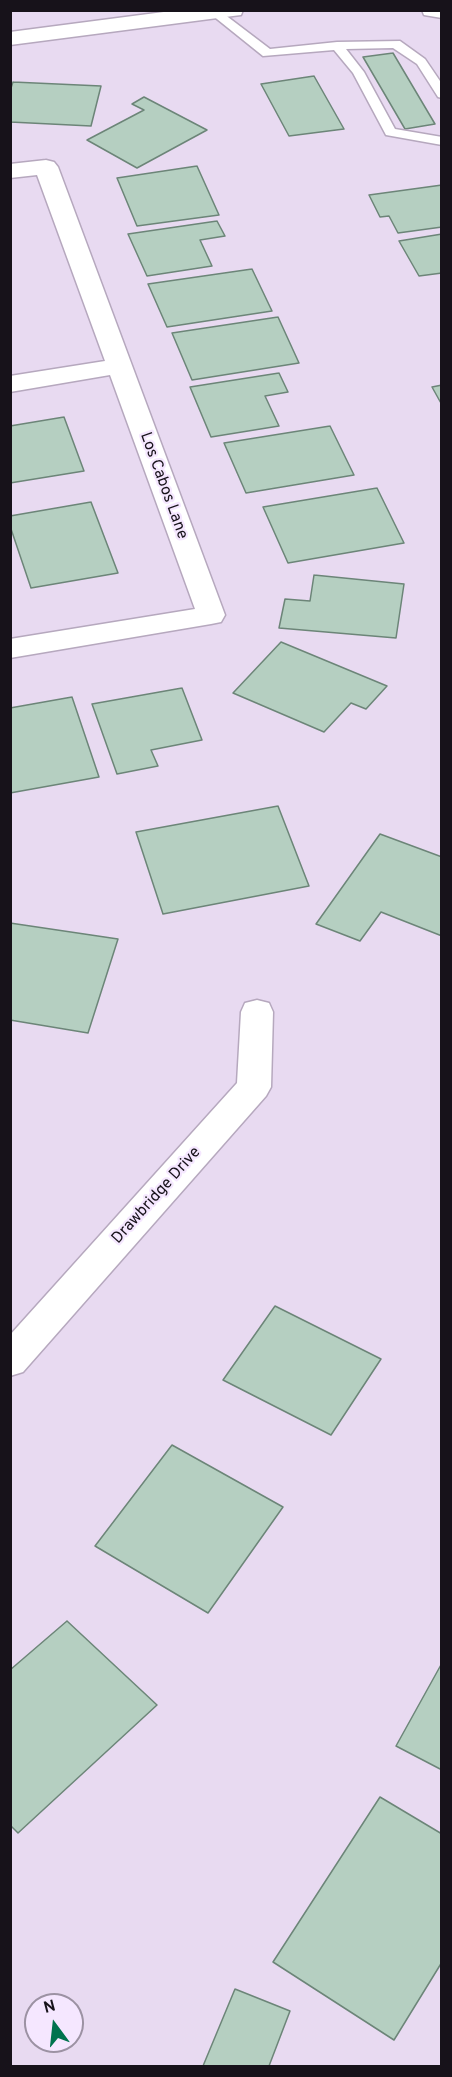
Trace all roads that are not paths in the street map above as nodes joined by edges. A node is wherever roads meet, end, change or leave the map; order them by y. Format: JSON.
{"nodes":[{"id":1,"x":432,"y":10,"type":"edge"},
{"id":2,"x":224,"y":12,"type":"edge"},
{"id":3,"x":441,"y":12,"type":"edge"},
{"id":4,"x":10,"y":39,"type":"edge"},
{"id":5,"x":337,"y":45,"type":"junction"},
{"id":6,"x":441,"y":94,"type":"edge"},
{"id":7,"x":441,"y":141,"type":"edge"},
{"id":8,"x":10,"y":171,"type":"edge"},
{"id":9,"x":119,"y":366,"type":"junction"},
{"id":10,"x":10,"y":384,"type":"edge"},
{"id":11,"x":10,"y":649,"type":"edge"},
{"id":12,"x":258,"y":1012,"type":"dead end"},
{"id":13,"x":10,"y":1361,"type":"edge"}],
"edges":[{"from":1,"to":3,"type":"street"},
{"from":2,"to":4,"type":"street"},
{"from":2,"to":5,"type":"lane"},
{"from":5,"to":6,"type":"lane"},
{"from":5,"to":7,"type":"lane"},
{"from":8,"to":9,"type":"street","name":"Los Cabos Lane"},
{"from":9,"to":10,"type":"street"},
{"from":9,"to":11,"type":"street","name":"Los Cabos Lane"},
{"from":12,"to":13,"type":"street","name":"Drawbridge Drive"}]}
